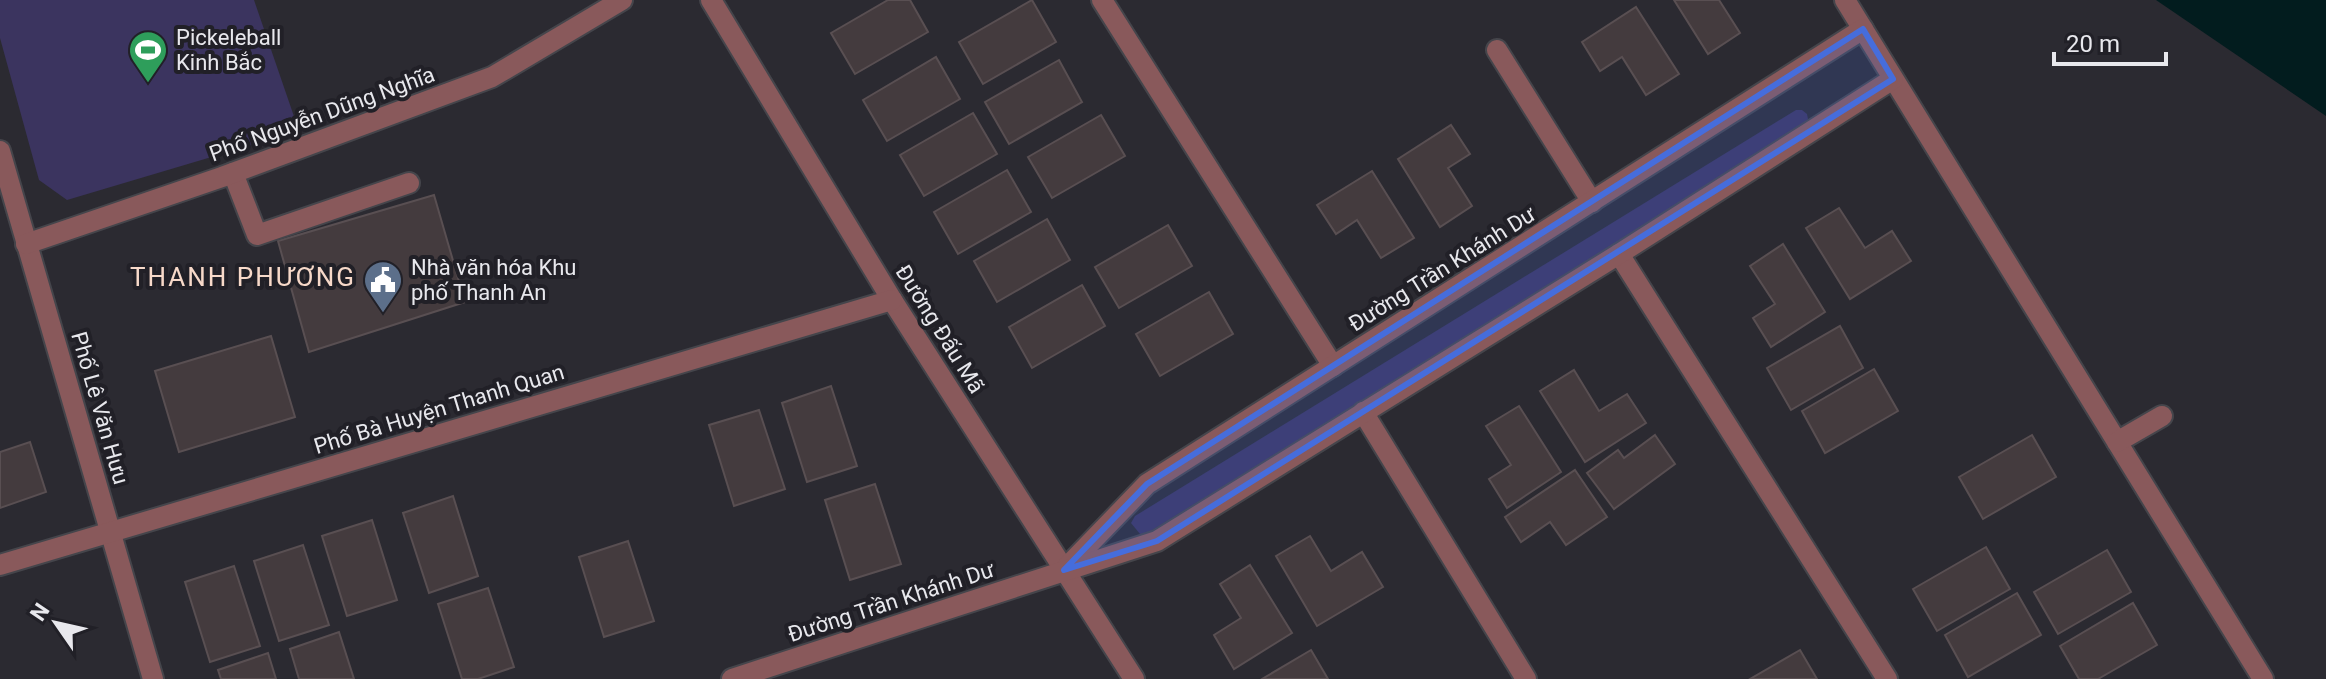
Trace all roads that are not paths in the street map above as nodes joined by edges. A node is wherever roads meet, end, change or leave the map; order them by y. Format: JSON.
{"nodes":[{"id":1,"x":622,"y":0,"type":"edge"},
{"id":2,"x":711,"y":0,"type":"edge"},
{"id":3,"x":1102,"y":0,"type":"edge"},
{"id":4,"x":1845,"y":0,"type":"edge"},
{"id":5,"x":1863,"y":29,"type":"junction"},
{"id":6,"x":1497,"y":50,"type":"dead end"},
{"id":7,"x":1893,"y":79,"type":"junction"},
{"id":8,"x":0,"y":151,"type":"edge"},
{"id":9,"x":233,"y":173,"type":"junction"},
{"id":10,"x":409,"y":183,"type":"dead end"},
{"id":11,"x":1592,"y":202,"type":"junction"},
{"id":12,"x":26,"y":244,"type":"junction"},
{"id":13,"x":1619,"y":254,"type":"junction"},
{"id":14,"x":892,"y":300,"type":"junction"},
{"id":15,"x":1333,"y":366,"type":"junction"},
{"id":16,"x":1363,"y":412,"type":"junction"},
{"id":17,"x":2162,"y":416,"type":"dead end"},
{"id":18,"x":2117,"y":442,"type":"junction"},
{"id":19,"x":111,"y":532,"type":"junction"},
{"id":20,"x":0,"y":565,"type":"edge"},
{"id":21,"x":1064,"y":570,"type":"junction"},
{"id":22,"x":745,"y":677,"type":"edge"},
{"id":23,"x":153,"y":679,"type":"edge"},
{"id":24,"x":1134,"y":679,"type":"edge"},
{"id":25,"x":1526,"y":679,"type":"edge"},
{"id":26,"x":1887,"y":679,"type":"edge"},
{"id":27,"x":2263,"y":679,"type":"edge"}],
"edges":[{"from":1,"to":9,"type":"street","name":"Phố Nguyễn Dũng Nghĩa"},
{"from":2,"to":14,"type":"street","name":"Đường Đấu Mã"},
{"from":3,"to":15,"type":"street"},
{"from":4,"to":5,"type":"street"},
{"from":5,"to":7,"type":"street"},
{"from":5,"to":11,"type":"street","name":"Đường Trần Khánh Dư"},
{"from":6,"to":11,"type":"street"},
{"from":7,"to":13,"type":"street","name":"Đường Trần Khánh Dư"},
{"from":7,"to":18,"type":"street"},
{"from":8,"to":12,"type":"street","name":"Phố Lê Văn Hưu"},
{"from":9,"to":10,"type":"street"},
{"from":9,"to":12,"type":"street","name":"Phố Nguyễn Dũng Nghĩa"},
{"from":11,"to":15,"type":"street","name":"Đường Trần Khánh Dư"},
{"from":12,"to":19,"type":"street","name":"Phố Lê Văn Hưu"},
{"from":13,"to":16,"type":"street","name":"Đường Trần Khánh Dư"},
{"from":13,"to":26,"type":"street"},
{"from":14,"to":19,"type":"street","name":"Phố Bà Huyện Thanh Quan"},
{"from":14,"to":21,"type":"street","name":"Đường Đấu Mã"},
{"from":15,"to":21,"type":"street","name":"Đường Trần Khánh Dư"},
{"from":16,"to":21,"type":"street","name":"Đường Trần Khánh Dư"},
{"from":16,"to":25,"type":"street"},
{"from":17,"to":18,"type":"street"},
{"from":18,"to":27,"type":"street"},
{"from":19,"to":20,"type":"street","name":"Phố Bà Huyện Thanh Quan"},
{"from":19,"to":23,"type":"street","name":"Phố Lê Văn Hưu"},
{"from":21,"to":22,"type":"street","name":"Đường Trần Khánh Dư"},
{"from":21,"to":24,"type":"street","name":"Đường Đấu Mã"}]}
